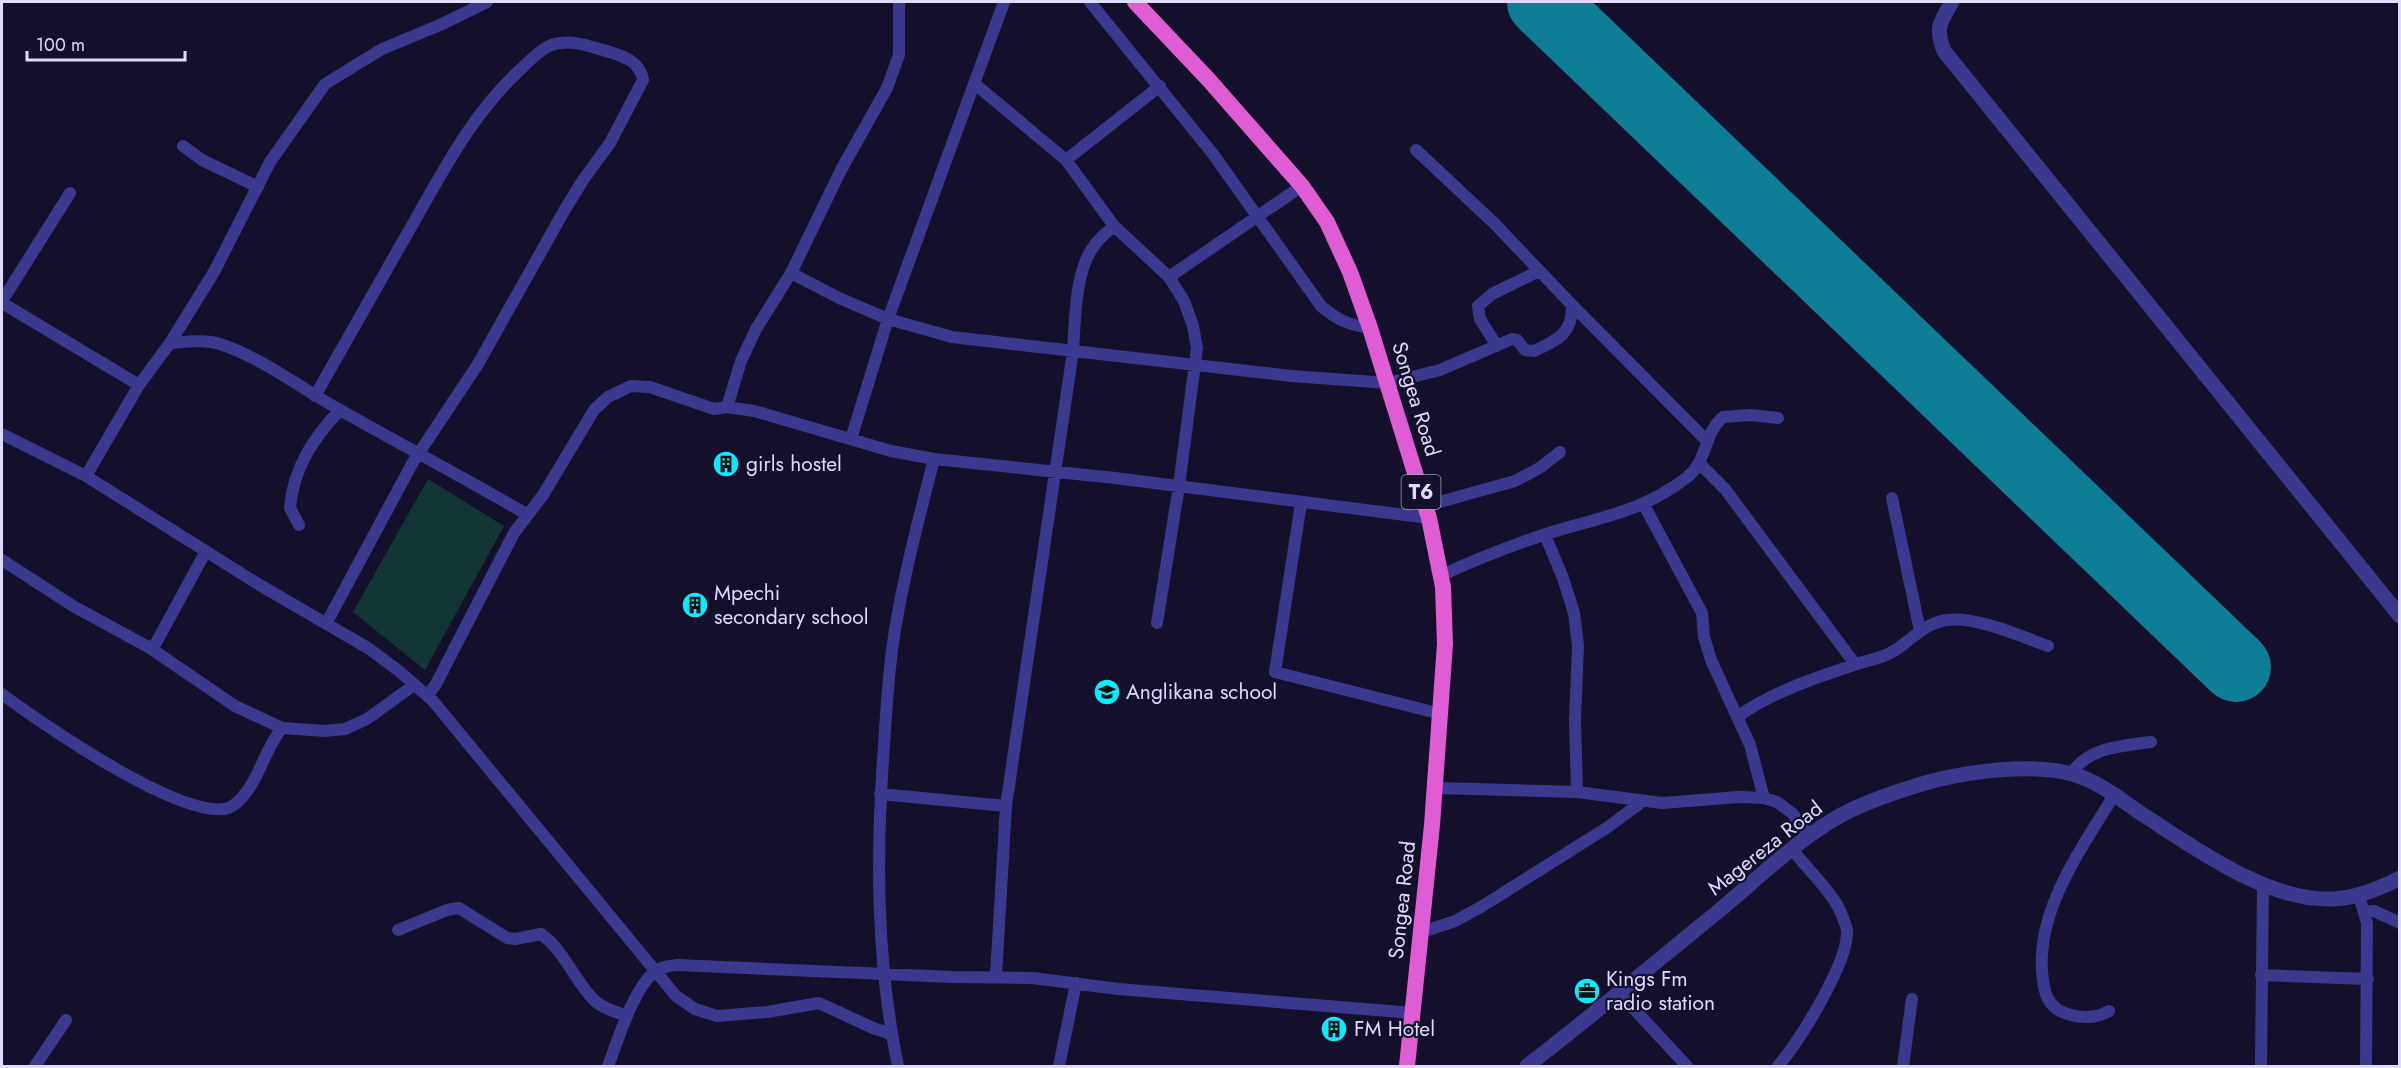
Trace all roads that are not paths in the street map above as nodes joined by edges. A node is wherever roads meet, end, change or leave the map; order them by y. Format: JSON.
{"nodes":[{"id":1,"x":487,"y":2,"type":"edge"},
{"id":2,"x":899,"y":2,"type":"edge"},
{"id":3,"x":1004,"y":2,"type":"edge"},
{"id":4,"x":1090,"y":2,"type":"edge"},
{"id":5,"x":1135,"y":2,"type":"edge"},
{"id":6,"x":1953,"y":2,"type":"edge"},
{"id":7,"x":975,"y":84,"type":"junction"},
{"id":8,"x":1160,"y":86,"type":"junction"},
{"id":9,"x":183,"y":146,"type":"dead end"},
{"id":10,"x":1416,"y":150,"type":"dead end"},
{"id":11,"x":1066,"y":160,"type":"junction"},
{"id":12,"x":1302,"y":186,"type":"junction"},
{"id":13,"x":258,"y":187,"type":"junction"},
{"id":14,"x":70,"y":193,"type":"dead end"},
{"id":15,"x":1257,"y":215,"type":"junction"},
{"id":16,"x":1114,"y":226,"type":"junction"},
{"id":17,"x":1539,"y":271,"type":"junction"},
{"id":18,"x":791,"y":273,"type":"junction"},
{"id":19,"x":1168,"y":277,"type":"junction"},
{"id":20,"x":2,"y":302,"type":"edge"},
{"id":21,"x":1572,"y":305,"type":"junction"},
{"id":22,"x":888,"y":319,"type":"junction"},
{"id":23,"x":1370,"y":328,"type":"junction"},
{"id":24,"x":170,"y":343,"type":"junction"},
{"id":25,"x":1497,"y":346,"type":"junction"},
{"id":26,"x":1073,"y":351,"type":"junction"},
{"id":27,"x":1194,"y":365,"type":"junction"},
{"id":28,"x":1388,"y":383,"type":"junction"},
{"id":29,"x":139,"y":385,"type":"junction"},
{"id":30,"x":315,"y":396,"type":"junction"},
{"id":31,"x":728,"y":407,"type":"junction"},
{"id":32,"x":340,"y":410,"type":"junction"},
{"id":33,"x":1778,"y":418,"type":"dead end"},
{"id":34,"x":1689,"y":420,"type":"junction"},
{"id":35,"x":1718,"y":422,"type":"junction"},
{"id":36,"x":2,"y":434,"type":"edge"},
{"id":37,"x":851,"y":439,"type":"junction"},
{"id":38,"x":1707,"y":441,"type":"junction"},
{"id":39,"x":1560,"y":452,"type":"dead end"},
{"id":40,"x":417,"y":454,"type":"junction"},
{"id":41,"x":934,"y":459,"type":"junction"},
{"id":42,"x":1700,"y":464,"type":"junction"},
{"id":43,"x":1054,"y":472,"type":"junction"},
{"id":44,"x":86,"y":476,"type":"junction"},
{"id":45,"x":1179,"y":486,"type":"junction"},
{"id":46,"x":1892,"y":498,"type":"dead end"},
{"id":47,"x":1301,"y":503,"type":"junction"},
{"id":48,"x":1644,"y":505,"type":"junction"},
{"id":49,"x":1427,"y":512,"type":"junction"},
{"id":50,"x":528,"y":515,"type":"junction"},
{"id":51,"x":299,"y":525,"type":"dead end"},
{"id":52,"x":1545,"y":534,"type":"junction"},
{"id":53,"x":206,"y":551,"type":"junction"},
{"id":54,"x":2,"y":560,"type":"edge"},
{"id":55,"x":1440,"y":576,"type":"junction"},
{"id":56,"x":2400,"y":616,"type":"edge"},
{"id":57,"x":327,"y":622,"type":"junction"},
{"id":58,"x":1157,"y":623,"type":"dead end"},
{"id":59,"x":1920,"y":631,"type":"junction"},
{"id":60,"x":2048,"y":646,"type":"dead end"},
{"id":61,"x":150,"y":648,"type":"junction"},
{"id":62,"x":1855,"y":664,"type":"junction"},
{"id":63,"x":414,"y":685,"type":"junction"},
{"id":64,"x":2,"y":693,"type":"edge"},
{"id":65,"x":427,"y":696,"type":"junction"},
{"id":66,"x":1441,"y":714,"type":"junction"},
{"id":67,"x":1737,"y":717,"type":"junction"},
{"id":68,"x":282,"y":728,"type":"junction"},
{"id":69,"x":2151,"y":742,"type":"dead end"},
{"id":70,"x":2072,"y":774,"type":"junction"},
{"id":71,"x":1435,"y":788,"type":"junction"},
{"id":72,"x":1577,"y":792,"type":"junction"},
{"id":73,"x":880,"y":794,"type":"junction"},
{"id":74,"x":2114,"y":795,"type":"junction"},
{"id":75,"x":1764,"y":798,"type":"junction"},
{"id":76,"x":1643,"y":801,"type":"junction"},
{"id":77,"x":1006,"y":806,"type":"junction"},
{"id":78,"x":1810,"y":836,"type":"junction"},
{"id":79,"x":1793,"y":850,"type":"junction"},
{"id":80,"x":2400,"y":878,"type":"edge"},
{"id":81,"x":2263,"y":885,"type":"junction"},
{"id":82,"x":2359,"y":896,"type":"junction"},
{"id":83,"x":2364,"y":912,"type":"junction"},
{"id":84,"x":2400,"y":923,"type":"edge"},
{"id":85,"x":398,"y":930,"type":"dead end"},
{"id":86,"x":1422,"y":932,"type":"junction"},
{"id":87,"x":655,"y":970,"type":"junction"},
{"id":88,"x":883,"y":973,"type":"junction"},
{"id":89,"x":2261,"y":975,"type":"junction"},
{"id":90,"x":996,"y":976,"type":"junction"},
{"id":91,"x":2368,"y":979,"type":"junction"},
{"id":92,"x":1076,"y":983,"type":"junction"},
{"id":93,"x":1620,"y":994,"type":"junction"},
{"id":94,"x":1911,"y":999,"type":"dead end"},
{"id":95,"x":2109,"y":1011,"type":"dead end"},
{"id":96,"x":1413,"y":1013,"type":"junction"},
{"id":97,"x":627,"y":1016,"type":"junction"},
{"id":98,"x":66,"y":1020,"type":"dead end"},
{"id":99,"x":891,"y":1034,"type":"junction"},
{"id":100,"x":35,"y":1066,"type":"edge"},
{"id":101,"x":608,"y":1066,"type":"edge"},
{"id":102,"x":898,"y":1066,"type":"edge"},
{"id":103,"x":1059,"y":1066,"type":"edge"},
{"id":104,"x":1407,"y":1066,"type":"edge"},
{"id":105,"x":1527,"y":1066,"type":"edge"},
{"id":106,"x":1687,"y":1066,"type":"edge"},
{"id":107,"x":1778,"y":1066,"type":"edge"},
{"id":108,"x":1903,"y":1066,"type":"edge"},
{"id":109,"x":2261,"y":1066,"type":"edge"},
{"id":110,"x":2366,"y":1066,"type":"edge"}],
"edges":[{"from":1,"to":13,"type":"street"},
{"from":2,"to":18,"type":"street"},
{"from":3,"to":7,"type":"street"},
{"from":4,"to":8,"type":"street"},
{"from":5,"to":12,"type":"highway","name":"Songea Road","number":"T6"},
{"from":6,"to":56,"type":"street"},
{"from":7,"to":11,"type":"street"},
{"from":7,"to":22,"type":"street"},
{"from":8,"to":11,"type":"street"},
{"from":8,"to":15,"type":"street"},
{"from":9,"to":13,"type":"street"},
{"from":10,"to":17,"type":"street"},
{"from":11,"to":16,"type":"street"},
{"from":12,"to":15,"type":"street"},
{"from":12,"to":23,"type":"highway","name":"Songea Road","number":"T6"},
{"from":13,"to":24,"type":"street"},
{"from":14,"to":20,"type":"street"},
{"from":15,"to":19,"type":"street"},
{"from":15,"to":23,"type":"street"},
{"from":16,"to":19,"type":"street"},
{"from":16,"to":26,"type":"street"},
{"from":17,"to":21,"type":"street"},
{"from":17,"to":25,"type":"street"},
{"from":18,"to":22,"type":"street"},
{"from":18,"to":31,"type":"street"},
{"from":19,"to":27,"type":"street"},
{"from":20,"to":29,"type":"street"},
{"from":21,"to":25,"type":"street"},
{"from":21,"to":34,"type":"street"},
{"from":22,"to":26,"type":"street"},
{"from":22,"to":37,"type":"street"},
{"from":23,"to":28,"type":"highway","name":"Songea Road","number":"T6"},
{"from":24,"to":29,"type":"street"},
{"from":24,"to":30,"type":"street"},
{"from":25,"to":28,"type":"street"},
{"from":26,"to":27,"type":"street"},
{"from":26,"to":43,"type":"street"},
{"from":27,"to":28,"type":"street"},
{"from":27,"to":45,"type":"street"},
{"from":28,"to":49,"type":"highway","name":"Songea Road","number":"T6"},
{"from":29,"to":44,"type":"street"},
{"from":30,"to":32,"type":"street"},
{"from":30,"to":40,"type":"street"},
{"from":31,"to":37,"type":"street"},
{"from":31,"to":50,"type":"street"},
{"from":32,"to":40,"type":"street"},
{"from":32,"to":51,"type":"street"},
{"from":33,"to":35,"type":"street"},
{"from":34,"to":35,"type":"street"},
{"from":34,"to":38,"type":"street"},
{"from":35,"to":38,"type":"street"},
{"from":36,"to":44,"type":"street"},
{"from":37,"to":41,"type":"street"},
{"from":38,"to":42,"type":"street"},
{"from":39,"to":49,"type":"street"},
{"from":40,"to":50,"type":"street"},
{"from":40,"to":57,"type":"street"},
{"from":41,"to":43,"type":"street"},
{"from":41,"to":73,"type":"street"},
{"from":42,"to":48,"type":"street"},
{"from":42,"to":62,"type":"street"},
{"from":43,"to":45,"type":"street"},
{"from":43,"to":77,"type":"street"},
{"from":44,"to":53,"type":"street"},
{"from":45,"to":47,"type":"street"},
{"from":45,"to":58,"type":"street"},
{"from":46,"to":59,"type":"street"},
{"from":47,"to":49,"type":"street"},
{"from":47,"to":66,"type":"street"},
{"from":48,"to":52,"type":"street"},
{"from":48,"to":67,"type":"street"},
{"from":49,"to":55,"type":"highway","name":"Songea Road","number":"T6"},
{"from":50,"to":65,"type":"street"},
{"from":52,"to":55,"type":"street"},
{"from":52,"to":72,"type":"street"},
{"from":53,"to":57,"type":"street"},
{"from":53,"to":61,"type":"street"},
{"from":54,"to":61,"type":"street"},
{"from":55,"to":66,"type":"highway","name":"Songea Road","number":"T6"},
{"from":57,"to":63,"type":"street"},
{"from":59,"to":60,"type":"street"},
{"from":59,"to":62,"type":"street"},
{"from":61,"to":68,"type":"street"},
{"from":62,"to":67,"type":"street"},
{"from":63,"to":65,"type":"street"},
{"from":63,"to":68,"type":"street"},
{"from":64,"to":68,"type":"street"},
{"from":65,"to":87,"type":"street"},
{"from":66,"to":71,"type":"highway","name":"Songea Road","number":"T6"},
{"from":67,"to":75,"type":"street"},
{"from":69,"to":70,"type":"street"},
{"from":70,"to":74,"type":"street","name":"Magereza Road"},
{"from":70,"to":78,"type":"street","name":"Magereza Road"},
{"from":71,"to":72,"type":"street"},
{"from":71,"to":86,"type":"highway","name":"Songea Road","number":"T6"},
{"from":72,"to":76,"type":"street"},
{"from":73,"to":77,"type":"street"},
{"from":73,"to":88,"type":"street"},
{"from":74,"to":81,"type":"street","name":"Magereza Road"},
{"from":74,"to":95,"type":"street"},
{"from":75,"to":76,"type":"street"},
{"from":75,"to":78,"type":"street"},
{"from":76,"to":86,"type":"street"},
{"from":77,"to":90,"type":"street"},
{"from":78,"to":79,"type":"street","name":"Magereza Road"},
{"from":79,"to":93,"type":"street","name":"Magereza Road"},
{"from":79,"to":107,"type":"street"},
{"from":80,"to":82,"type":"street","name":"Magereza Road"},
{"from":81,"to":82,"type":"street","name":"Magereza Road"},
{"from":81,"to":89,"type":"street"},
{"from":82,"to":83,"type":"street"},
{"from":83,"to":84,"type":"street"},
{"from":83,"to":91,"type":"street"},
{"from":85,"to":97,"type":"street"},
{"from":86,"to":96,"type":"highway","name":"Songea Road","number":"T6"},
{"from":87,"to":88,"type":"street"},
{"from":87,"to":97,"type":"street"},
{"from":87,"to":99,"type":"street"},
{"from":88,"to":90,"type":"street"},
{"from":88,"to":99,"type":"street"},
{"from":89,"to":91,"type":"street"},
{"from":89,"to":109,"type":"street"},
{"from":90,"to":92,"type":"street"},
{"from":91,"to":110,"type":"street"},
{"from":92,"to":96,"type":"street"},
{"from":92,"to":103,"type":"street"},
{"from":93,"to":105,"type":"street","name":"Magereza Road"},
{"from":93,"to":106,"type":"street"},
{"from":94,"to":108,"type":"street"},
{"from":96,"to":104,"type":"highway","name":"Songea Road","number":"T6"},
{"from":97,"to":101,"type":"street"},
{"from":98,"to":100,"type":"street"},
{"from":99,"to":102,"type":"street"}]}
